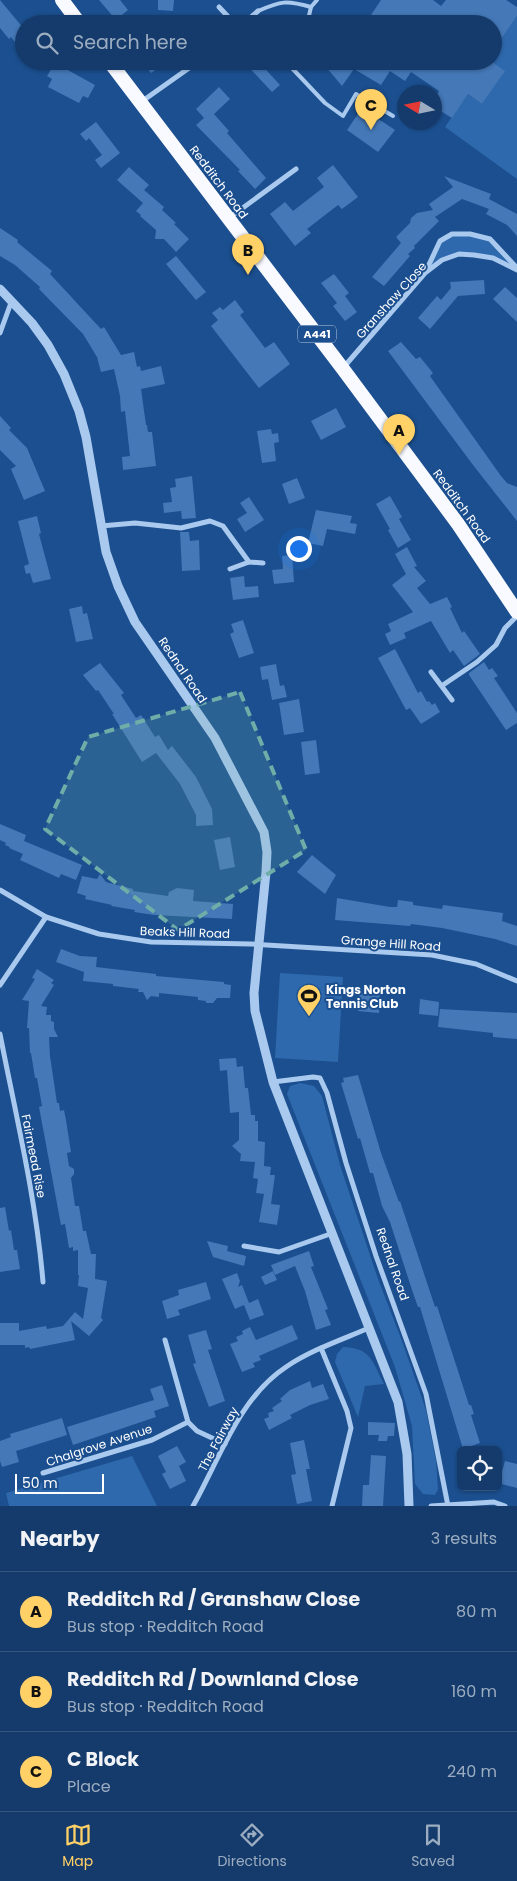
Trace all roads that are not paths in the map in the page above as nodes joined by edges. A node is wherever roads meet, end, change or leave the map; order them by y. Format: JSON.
{"nodes":[{"id":1,"x":62,"y":0,"type":"edge"},
{"id":2,"x":317,"y":0,"type":"edge"},
{"id":3,"x":219,"y":7,"type":"dead end"},
{"id":4,"x":311,"y":7,"type":"junction"},
{"id":5,"x":258,"y":11,"type":"joint"},
{"id":6,"x":73,"y":15,"type":"edge"},
{"id":7,"x":227,"y":15,"type":"edge"},
{"id":8,"x":253,"y":15,"type":"edge"},
{"id":9,"x":309,"y":15,"type":"edge"},
{"id":10,"x":116,"y":70,"type":"edge"},
{"id":11,"x":186,"y":70,"type":"edge"},
{"id":12,"x":294,"y":70,"type":"edge"},
{"id":13,"x":140,"y":102,"type":"junction"},
{"id":14,"x":393,"y":116,"type":"dead end"},
{"id":15,"x":296,"y":169,"type":"dead end"},
{"id":16,"x":228,"y":219,"type":"junction"},
{"id":17,"x":517,"y":269,"type":"edge"},
{"id":18,"x":425,"y":273,"type":"junction"},
{"id":19,"x":0,"y":288,"type":"edge"},
{"id":20,"x":12,"y":300,"type":"junction"},
{"id":21,"x":0,"y":333,"type":"edge"},
{"id":22,"x":343,"y":368,"type":"junction"},
{"id":23,"x":102,"y":526,"type":"junction"},
{"id":24,"x":249,"y":562,"type":"junction"},
{"id":25,"x":264,"y":562,"type":"dead end"},
{"id":26,"x":230,"y":569,"type":"dead end"},
{"id":27,"x":517,"y":612,"type":"edge"},
{"id":28,"x":517,"y":616,"type":"edge"},
{"id":29,"x":432,"y":672,"type":"dead end"},
{"id":30,"x":443,"y":685,"type":"junction"},
{"id":31,"x":452,"y":700,"type":"dead end"},
{"id":32,"x":0,"y":890,"type":"edge"},
{"id":33,"x":46,"y":917,"type":"junction"},
{"id":34,"x":259,"y":945,"type":"junction"},
{"id":35,"x":517,"y":981,"type":"edge"},
{"id":36,"x":0,"y":985,"type":"edge"},
{"id":37,"x":0,"y":1034,"type":"edge"},
{"id":38,"x":273,"y":1082,"type":"junction"},
{"id":39,"x":333,"y":1233,"type":"junction"},
{"id":40,"x":244,"y":1246,"type":"dead end"},
{"id":41,"x":43,"y":1282,"type":"dead end"},
{"id":42,"x":369,"y":1328,"type":"junction"},
{"id":43,"x":164,"y":1340,"type":"dead end"},
{"id":44,"x":321,"y":1348,"type":"junction"},
{"id":45,"x":188,"y":1422,"type":"junction"},
{"id":46,"x":225,"y":1444,"type":"junction"},
{"id":47,"x":43,"y":1473,"type":"dead end"},
{"id":48,"x":194,"y":1506,"type":"edge"},
{"id":49,"x":332,"y":1506,"type":"edge"},
{"id":50,"x":409,"y":1506,"type":"edge"},
{"id":51,"x":431,"y":1506,"type":"edge"},
{"id":52,"x":448,"y":1506,"type":"edge"},
{"id":53,"x":504,"y":1506,"type":"edge"}],
"edges":[{"from":1,"to":6,"type":"highway"},
{"from":2,"to":4,"type":"lane"},
{"from":3,"to":7,"type":"street"},
{"from":4,"to":5,"type":"lane"},
{"from":4,"to":9,"type":"lane"},
{"from":5,"to":8,"type":"street"},
{"from":10,"to":13,"type":"highway","name":"Redditch Road","number":"A441"},
{"from":11,"to":13,"type":"street"},
{"from":12,"to":14,"type":"lane"},
{"from":13,"to":16,"type":"highway","name":"Redditch Road","number":"A441"},
{"from":15,"to":16,"type":"street"},
{"from":16,"to":22,"type":"highway","name":"Redditch Road","number":"A441"},
{"from":17,"to":18,"type":"street","name":"Granshaw Close"},
{"from":17,"to":18,"type":"street"},
{"from":18,"to":22,"type":"street","name":"Granshaw Close"},
{"from":19,"to":20,"type":"street","name":"Rednal Road"},
{"from":20,"to":21,"type":"street"},
{"from":20,"to":23,"type":"street","name":"Rednal Road"},
{"from":22,"to":27,"type":"highway","name":"Redditch Road","number":"A441"},
{"from":23,"to":24,"type":"street"},
{"from":23,"to":34,"type":"street","name":"Rednal Road"},
{"from":24,"to":25,"type":"street"},
{"from":24,"to":26,"type":"street"},
{"from":28,"to":30,"type":"street"},
{"from":29,"to":30,"type":"street"},
{"from":30,"to":31,"type":"street"},
{"from":32,"to":33,"type":"street","name":"Beaks Hill Road"},
{"from":33,"to":34,"type":"street","name":"Beaks Hill Road"},
{"from":33,"to":36,"type":"street"},
{"from":34,"to":35,"type":"street","name":"Grange Hill Road"},
{"from":34,"to":38,"type":"street","name":"Rednal Road"},
{"from":37,"to":41,"type":"street","name":"Fairmead Rise"},
{"from":38,"to":39,"type":"street","name":"Rednal Road"},
{"from":38,"to":52,"type":"street","name":"Rednal Road"},
{"from":39,"to":40,"type":"street"},
{"from":39,"to":42,"type":"street","name":"Rednal Road"},
{"from":42,"to":44,"type":"street","name":"The Fairway"},
{"from":42,"to":50,"type":"street","name":"Rednal Road"},
{"from":43,"to":45,"type":"street"},
{"from":44,"to":46,"type":"street","name":"The Fairway"},
{"from":44,"to":49,"type":"street"},
{"from":45,"to":46,"type":"street"},
{"from":45,"to":47,"type":"street","name":"Chalgrove Avenue"},
{"from":46,"to":48,"type":"street","name":"The Fairway"},
{"from":51,"to":52,"type":"street"},
{"from":52,"to":53,"type":"street"}]}
